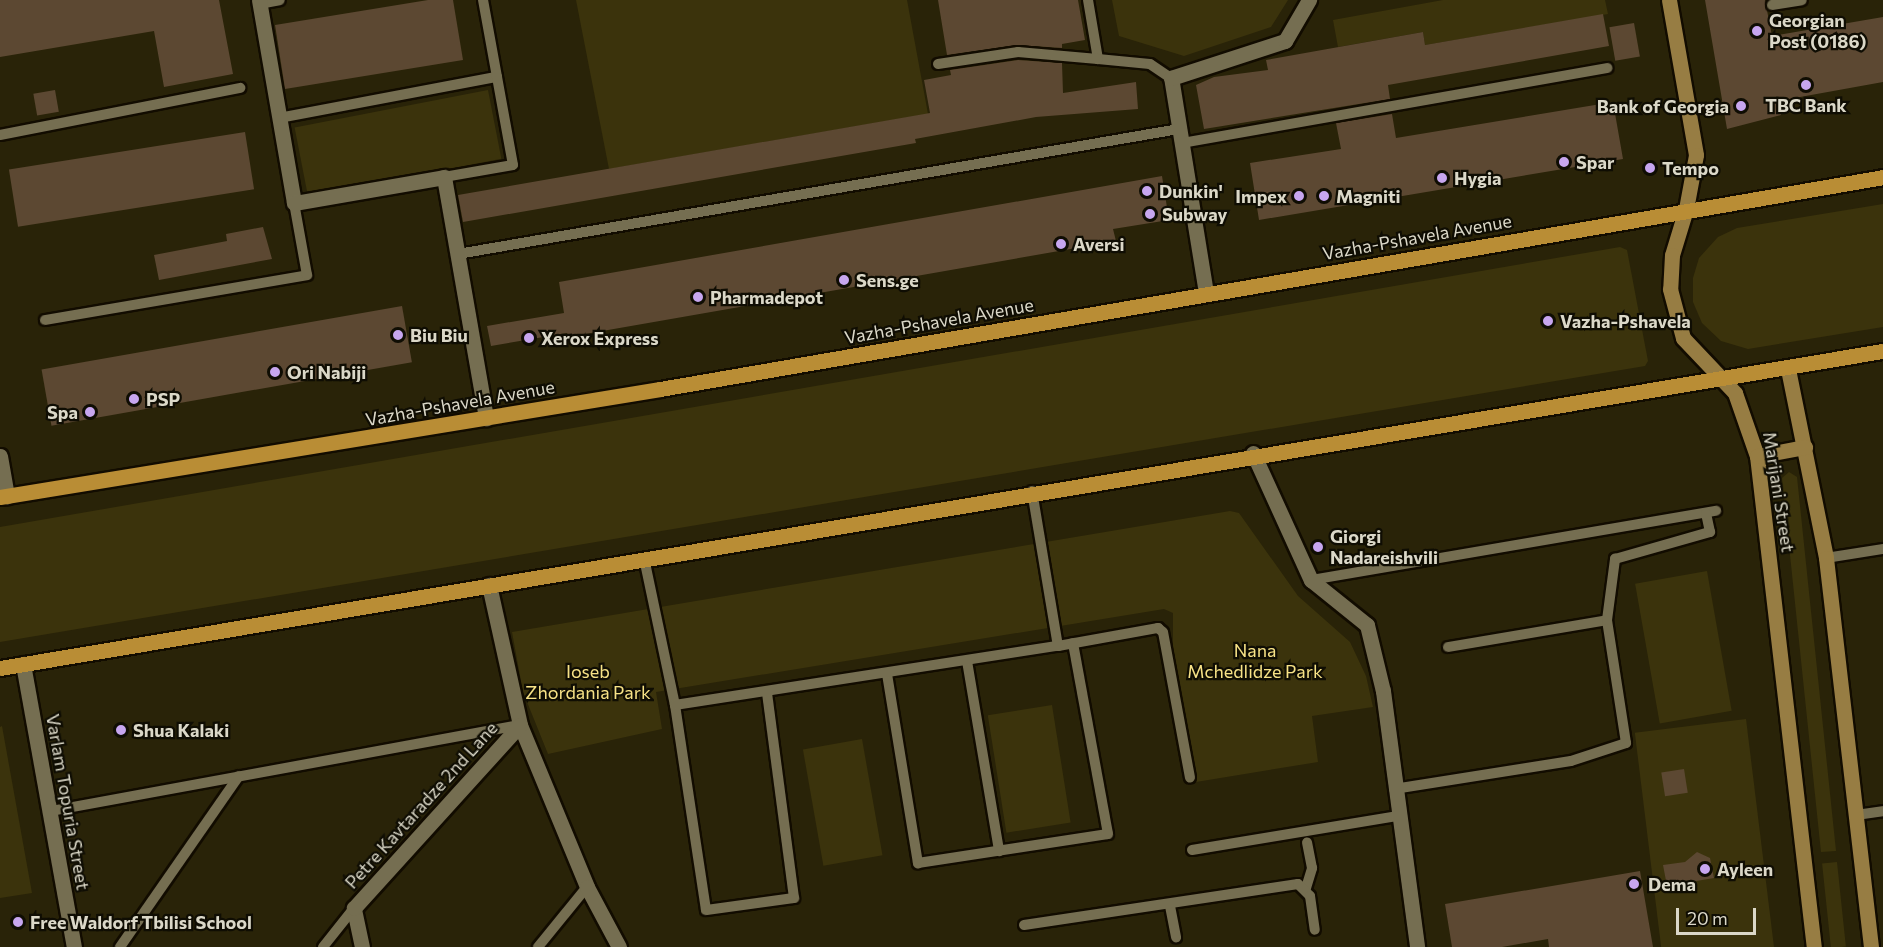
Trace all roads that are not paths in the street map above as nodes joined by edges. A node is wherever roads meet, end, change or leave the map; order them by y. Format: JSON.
{"nodes":[{"id":1,"x":280,"y":0,"type":"edge"},
{"id":2,"x":483,"y":0,"type":"edge"},
{"id":3,"x":1088,"y":0,"type":"edge"},
{"id":4,"x":1309,"y":0,"type":"edge"},
{"id":5,"x":1669,"y":0,"type":"edge"},
{"id":6,"x":1802,"y":0,"type":"edge"},
{"id":7,"x":259,"y":2,"type":"edge"},
{"id":8,"x":1772,"y":5,"type":"dead end"},
{"id":9,"x":1098,"y":59,"type":"junction"},
{"id":10,"x":938,"y":64,"type":"dead end"},
{"id":11,"x":1607,"y":68,"type":"dead end"},
{"id":12,"x":497,"y":77,"type":"junction"},
{"id":13,"x":1171,"y":78,"type":"junction"},
{"id":14,"x":240,"y":88,"type":"dead end"},
{"id":15,"x":279,"y":118,"type":"junction"},
{"id":16,"x":0,"y":135,"type":"edge"},
{"id":17,"x":1180,"y":136,"type":"junction"},
{"id":18,"x":444,"y":177,"type":"junction"},
{"id":19,"x":1883,"y":177,"type":"edge"},
{"id":20,"x":294,"y":203,"type":"junction"},
{"id":21,"x":1686,"y":209,"type":"junction"},
{"id":22,"x":459,"y":254,"type":"junction"},
{"id":23,"x":1206,"y":293,"type":"junction"},
{"id":24,"x":45,"y":320,"type":"dead end"},
{"id":25,"x":1883,"y":351,"type":"edge"},
{"id":26,"x":1788,"y":369,"type":"junction"},
{"id":27,"x":1725,"y":381,"type":"junction"},
{"id":28,"x":486,"y":418,"type":"junction"},
{"id":29,"x":1805,"y":447,"type":"junction"},
{"id":30,"x":1253,"y":453,"type":"junction"},
{"id":31,"x":0,"y":456,"type":"edge"},
{"id":32,"x":1757,"y":456,"type":"junction"},
{"id":33,"x":1032,"y":491,"type":"junction"},
{"id":34,"x":3,"y":497,"type":"edge"},
{"id":35,"x":1883,"y":549,"type":"edge"},
{"id":36,"x":644,"y":558,"type":"junction"},
{"id":37,"x":1827,"y":558,"type":"junction"},
{"id":38,"x":1311,"y":580,"type":"junction"},
{"id":39,"x":489,"y":585,"type":"junction"},
{"id":40,"x":1607,"y":620,"type":"junction"},
{"id":41,"x":1073,"y":643,"type":"junction"},
{"id":42,"x":1058,"y":646,"type":"junction"},
{"id":43,"x":1448,"y":647,"type":"dead end"},
{"id":44,"x":967,"y":661,"type":"junction"},
{"id":45,"x":23,"y":664,"type":"junction"},
{"id":46,"x":0,"y":668,"type":"edge"},
{"id":47,"x":887,"y":674,"type":"junction"},
{"id":48,"x":766,"y":692,"type":"junction"},
{"id":49,"x":675,"y":705,"type":"junction"},
{"id":50,"x":520,"y":725,"type":"junction"},
{"id":51,"x":239,"y":776,"type":"junction"},
{"id":52,"x":1190,"y":778,"type":"dead end"},
{"id":53,"x":1394,"y":789,"type":"junction"},
{"id":54,"x":51,"y":811,"type":"junction"},
{"id":55,"x":1883,"y":812,"type":"edge"},
{"id":56,"x":1856,"y":815,"type":"junction"},
{"id":57,"x":1398,"y":816,"type":"junction"},
{"id":58,"x":1307,"y":842,"type":"dead end"},
{"id":59,"x":1192,"y":850,"type":"dead end"},
{"id":60,"x":999,"y":851,"type":"junction"},
{"id":61,"x":587,"y":887,"type":"junction"},
{"id":62,"x":1306,"y":888,"type":"junction"},
{"id":63,"x":1170,"y":906,"type":"junction"},
{"id":64,"x":354,"y":908,"type":"junction"},
{"id":65,"x":1024,"y":925,"type":"dead end"},
{"id":66,"x":1316,"y":930,"type":"dead end"},
{"id":67,"x":1176,"y":937,"type":"dead end"},
{"id":68,"x":74,"y":947,"type":"edge"},
{"id":69,"x":120,"y":947,"type":"edge"},
{"id":70,"x":323,"y":947,"type":"edge"},
{"id":71,"x":362,"y":947,"type":"edge"},
{"id":72,"x":538,"y":947,"type":"edge"},
{"id":73,"x":619,"y":947,"type":"edge"},
{"id":74,"x":1417,"y":947,"type":"edge"},
{"id":75,"x":1814,"y":947,"type":"edge"},
{"id":76,"x":1871,"y":947,"type":"edge"}],
"edges":[{"from":1,"to":7,"type":"lane"},
{"from":2,"to":12,"type":"lane"},
{"from":3,"to":9,"type":"lane"},
{"from":4,"to":13,"type":"street"},
{"from":5,"to":21,"type":"street","name":"Marijani Street"},
{"from":6,"to":8,"type":"lane"},
{"from":7,"to":15,"type":"street"},
{"from":9,"to":10,"type":"lane"},
{"from":9,"to":13,"type":"lane"},
{"from":11,"to":17,"type":"lane"},
{"from":12,"to":15,"type":"lane"},
{"from":12,"to":18,"type":"lane"},
{"from":13,"to":17,"type":"street"},
{"from":14,"to":16,"type":"lane"},
{"from":15,"to":20,"type":"street"},
{"from":17,"to":22,"type":"lane"},
{"from":17,"to":23,"type":"street"},
{"from":18,"to":20,"type":"street"},
{"from":18,"to":22,"type":"street"},
{"from":19,"to":21,"type":"main road","name":"Vazha-Pshavela Avenue"},
{"from":20,"to":24,"type":"lane"},
{"from":21,"to":23,"type":"main road","name":"Vazha-Pshavela Avenue"},
{"from":21,"to":27,"type":"street","name":"Marijani Street"},
{"from":22,"to":28,"type":"street"},
{"from":23,"to":28,"type":"main road","name":"Vazha-Pshavela Avenue"},
{"from":25,"to":26,"type":"main road"},
{"from":26,"to":27,"type":"main road"},
{"from":26,"to":29,"type":"street","name":"Marijani Street"},
{"from":27,"to":30,"type":"main road"},
{"from":27,"to":32,"type":"street","name":"Marijani Street"},
{"from":28,"to":34,"type":"main road","name":"Vazha-Pshavela Avenue"},
{"from":29,"to":32,"type":"street"},
{"from":29,"to":37,"type":"street","name":"Marijani Street"},
{"from":30,"to":33,"type":"main road"},
{"from":30,"to":38,"type":"street"},
{"from":31,"to":34,"type":"street"},
{"from":32,"to":75,"type":"street","name":"Marijani Street"},
{"from":33,"to":36,"type":"main road"},
{"from":33,"to":42,"type":"lane"},
{"from":35,"to":37,"type":"lane"},
{"from":36,"to":39,"type":"main road"},
{"from":36,"to":49,"type":"lane"},
{"from":37,"to":56,"type":"street","name":"Marijani Street"},
{"from":38,"to":40,"type":"lane"},
{"from":38,"to":53,"type":"street"},
{"from":39,"to":45,"type":"main road"},
{"from":39,"to":50,"type":"street"},
{"from":40,"to":43,"type":"lane"},
{"from":40,"to":53,"type":"lane"},
{"from":41,"to":42,"type":"lane"},
{"from":41,"to":52,"type":"lane"},
{"from":41,"to":60,"type":"lane"},
{"from":42,"to":44,"type":"lane"},
{"from":44,"to":47,"type":"lane"},
{"from":44,"to":60,"type":"lane"},
{"from":45,"to":46,"type":"main road"},
{"from":45,"to":54,"type":"street","name":"Varlam Topuria Street"},
{"from":47,"to":48,"type":"lane"},
{"from":47,"to":60,"type":"lane"},
{"from":48,"to":49,"type":"lane"},
{"from":48,"to":49,"type":"lane"},
{"from":50,"to":51,"type":"lane"},
{"from":50,"to":61,"type":"street"},
{"from":50,"to":64,"type":"street","name":"Petre Kavtaradze 2nd Lane"},
{"from":51,"to":54,"type":"lane"},
{"from":51,"to":69,"type":"lane"},
{"from":53,"to":57,"type":"street"},
{"from":54,"to":68,"type":"street","name":"Varlam Topuria Street"},
{"from":55,"to":56,"type":"lane"},
{"from":56,"to":76,"type":"street","name":"Marijani Street"},
{"from":57,"to":59,"type":"lane"},
{"from":57,"to":74,"type":"street"},
{"from":58,"to":62,"type":"lane"},
{"from":61,"to":72,"type":"lane"},
{"from":61,"to":73,"type":"street"},
{"from":62,"to":63,"type":"lane"},
{"from":62,"to":66,"type":"lane"},
{"from":63,"to":65,"type":"lane"},
{"from":63,"to":67,"type":"lane"},
{"from":64,"to":70,"type":"lane"},
{"from":64,"to":71,"type":"street","name":"Petre Kavtaradze 2nd Lane"}]}
